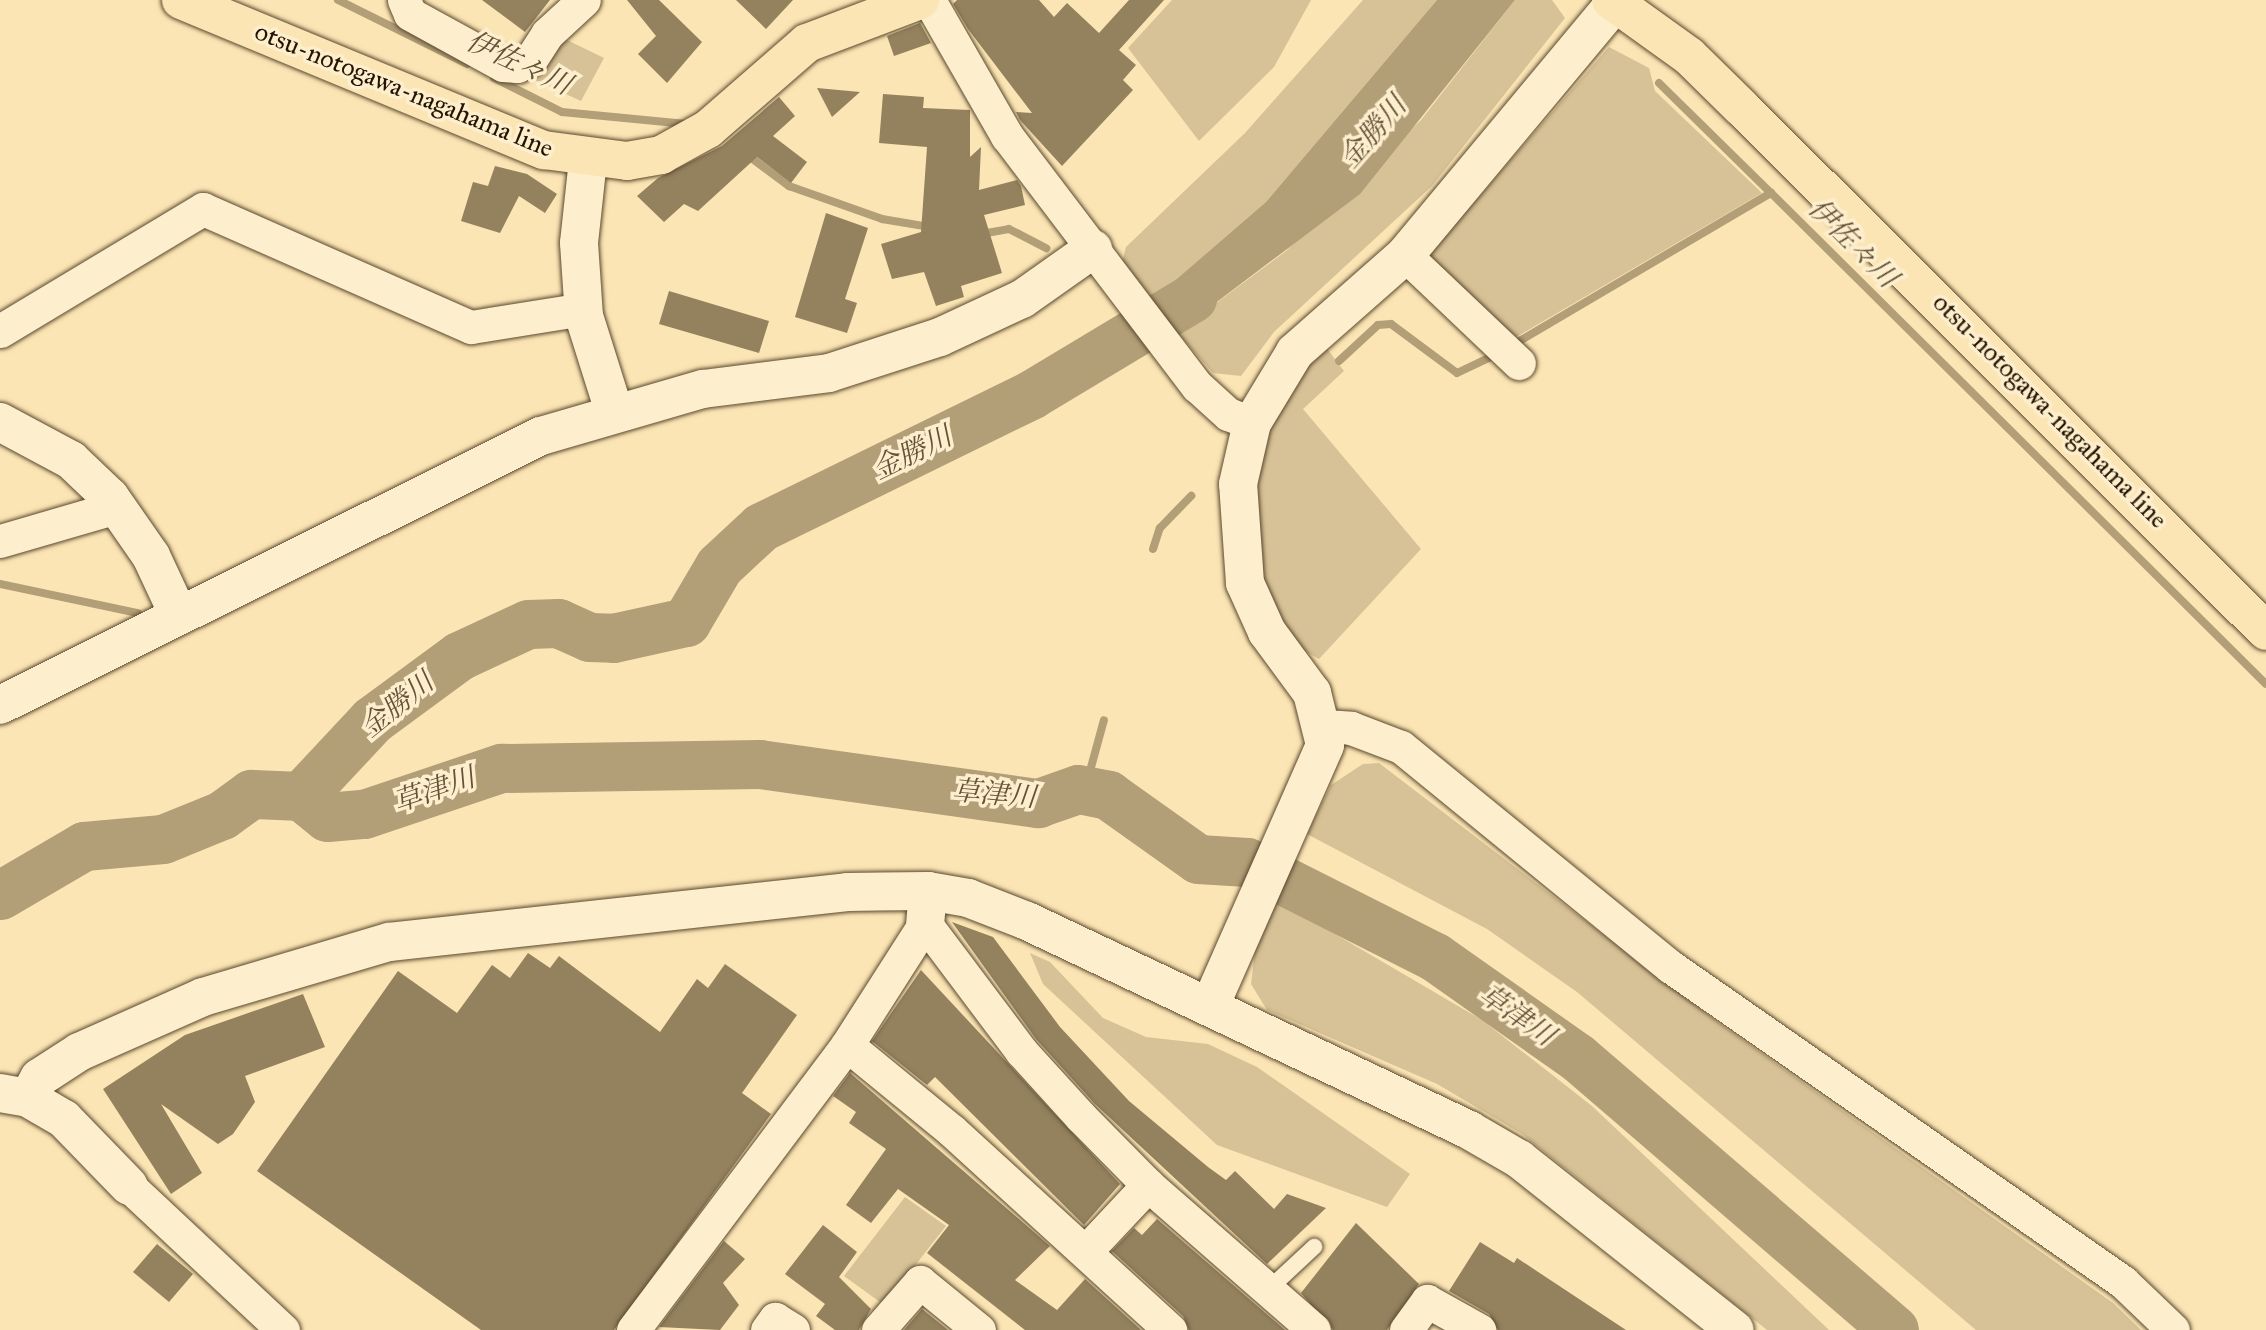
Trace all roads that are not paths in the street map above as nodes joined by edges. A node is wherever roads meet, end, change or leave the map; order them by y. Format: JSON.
{"nodes":[{"id":1,"x":181,"y":0,"type":"edge"},
{"id":2,"x":404,"y":0,"type":"edge"},
{"id":3,"x":584,"y":0,"type":"edge"},
{"id":4,"x":920,"y":0,"type":"edge"},
{"id":5,"x":929,"y":0,"type":"edge"},
{"id":6,"x":1613,"y":1,"type":"edge"},
{"id":7,"x":588,"y":160,"type":"junction"},
{"id":8,"x":1097,"y":255,"type":"junction"},
{"id":9,"x":1405,"y":255,"type":"junction"},
{"id":10,"x":584,"y":309,"type":"junction"},
{"id":11,"x":0,"y":331,"type":"edge"},
{"id":12,"x":1519,"y":363,"type":"dead end"},
{"id":13,"x":614,"y":411,"type":"junction"},
{"id":14,"x":0,"y":422,"type":"edge"},
{"id":15,"x":1252,"y":423,"type":"junction"},
{"id":16,"x":117,"y":507,"type":"junction"},
{"id":17,"x":0,"y":541,"type":"edge"},
{"id":18,"x":179,"y":616,"type":"junction"},
{"id":19,"x":2266,"y":631,"type":"edge"},
{"id":20,"x":0,"y":705,"type":"edge"},
{"id":21,"x":1325,"y":726,"type":"junction"},
{"id":22,"x":926,"y":907,"type":"junction"},
{"id":23,"x":1210,"y":1006,"type":"junction"},
{"id":24,"x":847,"y":1045,"type":"junction"},
{"id":25,"x":14,"y":1096,"type":"edge"},
{"id":26,"x":1148,"y":1185,"type":"junction"},
{"id":27,"x":129,"y":1186,"type":"joint"},
{"id":28,"x":1314,"y":1247,"type":"dead end"},
{"id":29,"x":1086,"y":1251,"type":"junction"},
{"id":30,"x":1269,"y":1289,"type":"junction"},
{"id":31,"x":1721,"y":1324,"type":"edge"},
{"id":32,"x":283,"y":1330,"type":"edge"},
{"id":33,"x":633,"y":1330,"type":"edge"},
{"id":34,"x":767,"y":1330,"type":"edge"},
{"id":35,"x":793,"y":1330,"type":"edge"},
{"id":36,"x":878,"y":1330,"type":"edge"},
{"id":37,"x":979,"y":1330,"type":"edge"},
{"id":38,"x":1170,"y":1330,"type":"edge"},
{"id":39,"x":1314,"y":1330,"type":"edge"},
{"id":40,"x":1406,"y":1330,"type":"edge"},
{"id":41,"x":1479,"y":1330,"type":"edge"},
{"id":42,"x":2173,"y":1330,"type":"edge"}],
"edges":[{"from":1,"to":7,"type":"main road","name":"otsu-notogawa-nagahama line"},
{"from":2,"to":3,"type":"street"},
{"from":4,"to":7,"type":"main road","name":"otsu-notogawa-nagahama line"},
{"from":5,"to":8,"type":"street"},
{"from":6,"to":9,"type":"street"},
{"from":6,"to":19,"type":"main road","name":"otsu-notogawa-nagahama line"},
{"from":7,"to":10,"type":"street"},
{"from":8,"to":13,"type":"street"},
{"from":8,"to":15,"type":"street"},
{"from":9,"to":12,"type":"street"},
{"from":9,"to":15,"type":"street"},
{"from":10,"to":11,"type":"street"},
{"from":10,"to":13,"type":"street"},
{"from":13,"to":18,"type":"street"},
{"from":14,"to":16,"type":"street"},
{"from":15,"to":21,"type":"street"},
{"from":16,"to":17,"type":"street"},
{"from":16,"to":18,"type":"street"},
{"from":18,"to":20,"type":"street"},
{"from":21,"to":23,"type":"street"},
{"from":21,"to":42,"type":"street"},
{"from":22,"to":23,"type":"street"},
{"from":22,"to":24,"type":"street"},
{"from":22,"to":25,"type":"street"},
{"from":22,"to":26,"type":"street"},
{"from":23,"to":31,"type":"street"},
{"from":24,"to":29,"type":"street"},
{"from":24,"to":33,"type":"street"},
{"from":25,"to":27,"type":"street"},
{"from":26,"to":29,"type":"street"},
{"from":26,"to":30,"type":"street"},
{"from":27,"to":32,"type":"street"},
{"from":28,"to":30,"type":"lane"},
{"from":29,"to":38,"type":"street"},
{"from":30,"to":39,"type":"street"},
{"from":34,"to":35,"type":"street"},
{"from":36,"to":37,"type":"street"},
{"from":40,"to":41,"type":"street"}]}
